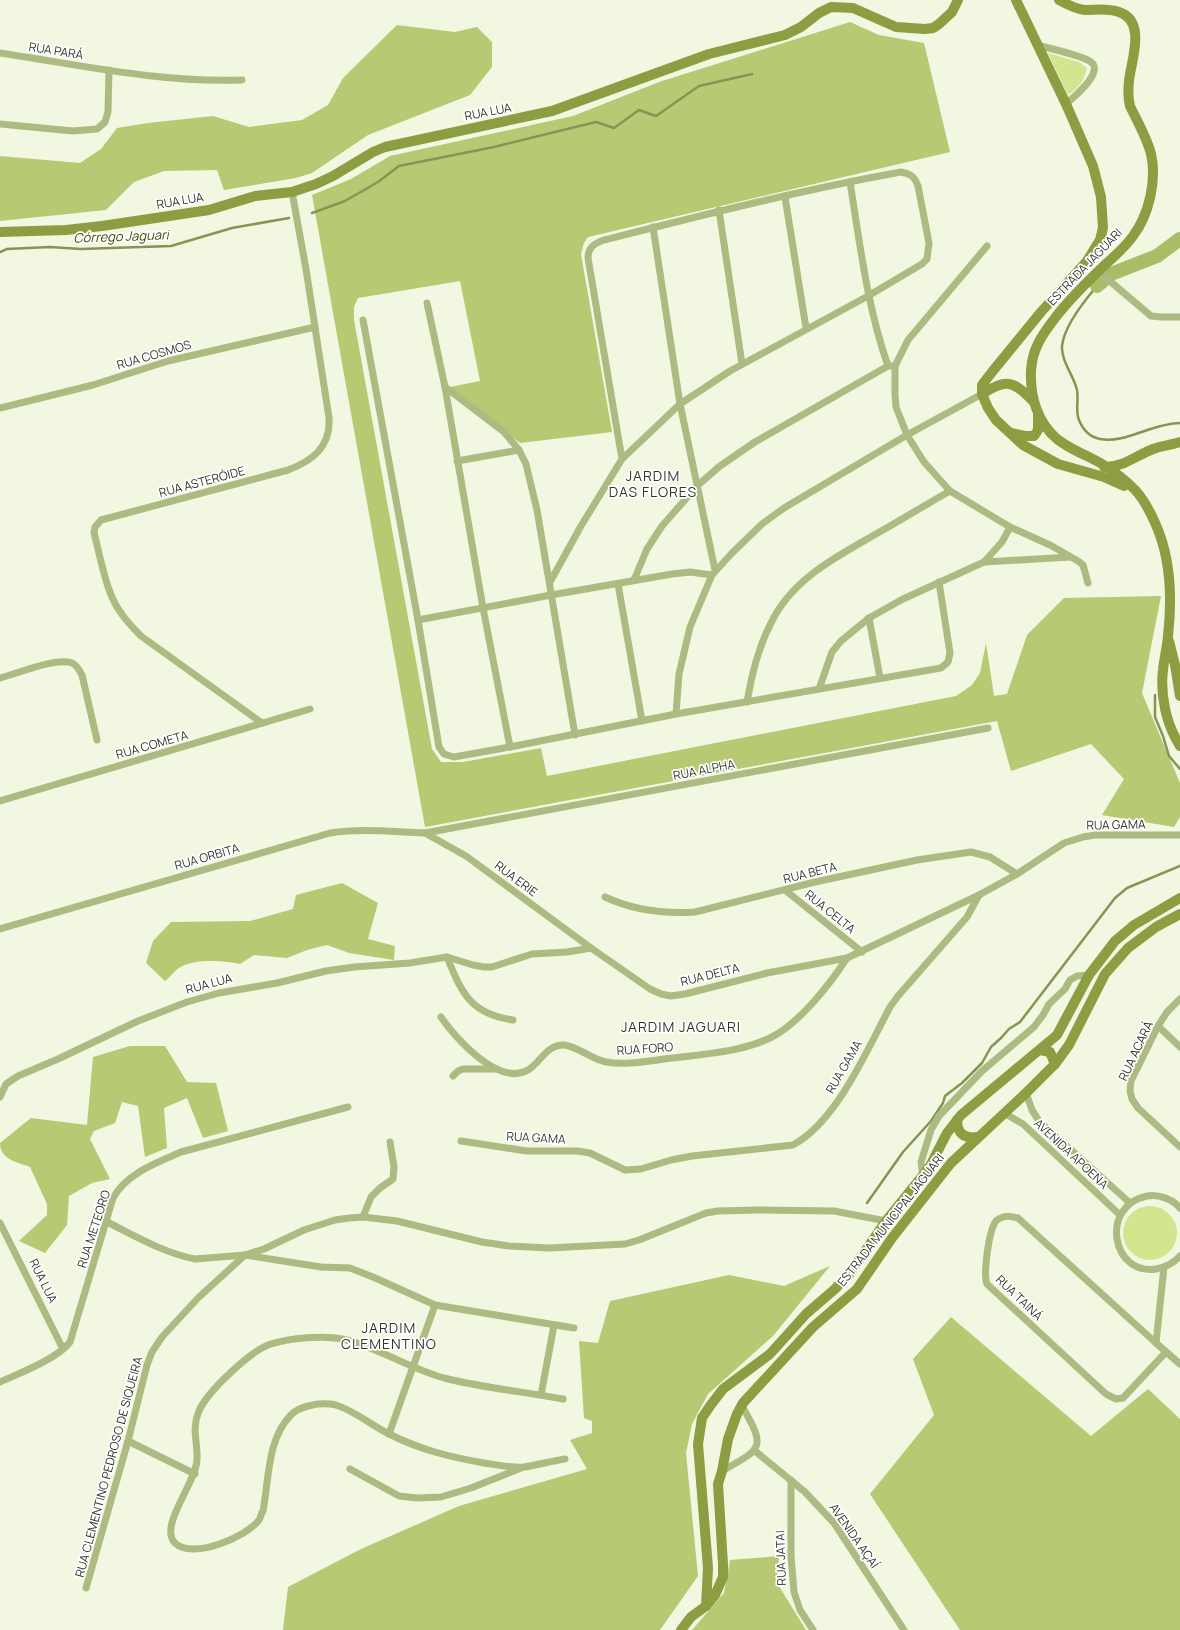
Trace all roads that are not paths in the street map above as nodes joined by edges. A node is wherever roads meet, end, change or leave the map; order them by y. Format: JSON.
{"nodes":[{"id":1,"x":958,"y":0,"type":"edge"},
{"id":2,"x":1016,"y":0,"type":"edge"},
{"id":3,"x":1059,"y":0,"type":"edge"},
{"id":4,"x":1037,"y":44,"type":"junction"},
{"id":5,"x":0,"y":53,"type":"edge"},
{"id":6,"x":109,"y":70,"type":"junction"},
{"id":7,"x":242,"y":80,"type":"dead end"},
{"id":8,"x":1066,"y":104,"type":"junction"},
{"id":9,"x":0,"y":124,"type":"edge"},
{"id":10,"x":850,"y":182,"type":"junction"},
{"id":11,"x":292,"y":192,"type":"junction"},
{"id":12,"x":785,"y":197,"type":"junction"},
{"id":13,"x":719,"y":210,"type":"junction"},
{"id":14,"x":653,"y":227,"type":"junction"},
{"id":15,"x":0,"y":232,"type":"edge"},
{"id":16,"x":987,"y":246,"type":"dead end"},
{"id":17,"x":1100,"y":274,"type":"junction"},
{"id":18,"x":868,"y":296,"type":"junction"},
{"id":19,"x":1055,"y":297,"type":"junction"},
{"id":20,"x":427,"y":303,"type":"dead end"},
{"id":21,"x":1065,"y":306,"type":"junction"},
{"id":22,"x":1180,"y":317,"type":"edge"},
{"id":23,"x":363,"y":320,"type":"dead end"},
{"id":24,"x":315,"y":327,"type":"junction"},
{"id":25,"x":806,"y":328,"type":"junction"},
{"id":26,"x":742,"y":364,"type":"junction"},
{"id":27,"x":888,"y":366,"type":"junction"},
{"id":28,"x":896,"y":366,"type":"junction"},
{"id":29,"x":445,"y":387,"type":"junction"},
{"id":30,"x":982,"y":394,"type":"junction"},
{"id":31,"x":1032,"y":401,"type":"junction"},
{"id":32,"x":680,"y":404,"type":"junction"},
{"id":33,"x":0,"y":408,"type":"edge"},
{"id":34,"x":1038,"y":414,"type":"junction"},
{"id":35,"x":1007,"y":432,"type":"junction"},
{"id":36,"x":907,"y":435,"type":"junction"},
{"id":37,"x":1180,"y":442,"type":"edge"},
{"id":38,"x":519,"y":450,"type":"junction"},
{"id":39,"x":1142,"y":454,"type":"junction"},
{"id":40,"x":1089,"y":457,"type":"junction"},
{"id":41,"x":622,"y":459,"type":"junction"},
{"id":42,"x":457,"y":461,"type":"junction"},
{"id":43,"x":1130,"y":461,"type":"junction"},
{"id":44,"x":1058,"y":464,"type":"junction"},
{"id":45,"x":1107,"y":468,"type":"junction"},
{"id":46,"x":698,"y":485,"type":"junction"},
{"id":47,"x":1134,"y":488,"type":"junction"},
{"id":48,"x":950,"y":491,"type":"junction"},
{"id":49,"x":1010,"y":527,"type":"junction"},
{"id":50,"x":1071,"y":557,"type":"junction"},
{"id":51,"x":984,"y":562,"type":"junction"},
{"id":52,"x":714,"y":573,"type":"junction"},
{"id":53,"x":634,"y":580,"type":"junction"},
{"id":54,"x":550,"y":582,"type":"junction"},
{"id":55,"x":939,"y":582,"type":"junction"},
{"id":56,"x":1088,"y":583,"type":"dead end"},
{"id":57,"x":618,"y":584,"type":"junction"},
{"id":58,"x":551,"y":594,"type":"junction"},
{"id":59,"x":483,"y":608,"type":"junction"},
{"id":60,"x":869,"y":618,"type":"junction"},
{"id":61,"x":418,"y":620,"type":"junction"},
{"id":62,"x":1168,"y":636,"type":"junction"},
{"id":63,"x":0,"y":678,"type":"edge"},
{"id":64,"x":880,"y":678,"type":"junction"},
{"id":65,"x":819,"y":689,"type":"junction"},
{"id":66,"x":1180,"y":696,"type":"edge"},
{"id":67,"x":747,"y":702,"type":"junction"},
{"id":68,"x":310,"y":709,"type":"dead end"},
{"id":69,"x":676,"y":714,"type":"junction"},
{"id":70,"x":642,"y":721,"type":"junction"},
{"id":71,"x":262,"y":723,"type":"junction"},
{"id":72,"x":988,"y":728,"type":"dead end"},
{"id":73,"x":575,"y":735,"type":"junction"},
{"id":74,"x":97,"y":740,"type":"dead end"},
{"id":75,"x":1180,"y":746,"type":"edge"},
{"id":76,"x":510,"y":747,"type":"junction"},
{"id":77,"x":0,"y":801,"type":"edge"},
{"id":78,"x":424,"y":833,"type":"junction"},
{"id":79,"x":1180,"y":835,"type":"edge"},
{"id":80,"x":1017,"y":874,"type":"junction"},
{"id":81,"x":785,"y":890,"type":"junction"},
{"id":82,"x":979,"y":895,"type":"junction"},
{"id":83,"x":605,"y":897,"type":"dead end"},
{"id":84,"x":1180,"y":898,"type":"edge"},
{"id":85,"x":1180,"y":914,"type":"edge"},
{"id":86,"x":0,"y":929,"type":"edge"},
{"id":87,"x":591,"y":948,"type":"junction"},
{"id":88,"x":862,"y":952,"type":"junction"},
{"id":89,"x":447,"y":957,"type":"junction"},
{"id":90,"x":847,"y":958,"type":"junction"},
{"id":91,"x":1089,"y":975,"type":"junction"},
{"id":92,"x":1180,"y":999,"type":"edge"},
{"id":93,"x":441,"y":1017,"type":"dead end"},
{"id":94,"x":513,"y":1020,"type":"dead end"},
{"id":95,"x":1158,"y":1026,"type":"junction"},
{"id":96,"x":1180,"y":1047,"type":"edge"},
{"id":97,"x":1040,"y":1050,"type":"junction"},
{"id":98,"x":1054,"y":1064,"type":"junction"},
{"id":99,"x":498,"y":1069,"type":"junction"},
{"id":100,"x":453,"y":1076,"type":"dead end"},
{"id":101,"x":1026,"y":1093,"type":"junction"},
{"id":102,"x":0,"y":1096,"type":"edge"},
{"id":103,"x":348,"y":1107,"type":"dead end"},
{"id":104,"x":1004,"y":1114,"type":"junction"},
{"id":105,"x":956,"y":1120,"type":"junction"},
{"id":106,"x":977,"y":1137,"type":"junction"},
{"id":107,"x":461,"y":1141,"type":"dead end"},
{"id":108,"x":390,"y":1142,"type":"dead end"},
{"id":109,"x":1180,"y":1147,"type":"edge"},
{"id":110,"x":923,"y":1176,"type":"junction"},
{"id":111,"x":1130,"y":1203,"type":"junction"},
{"id":112,"x":1180,"y":1208,"type":"edge"},
{"id":113,"x":1120,"y":1215,"type":"junction"},
{"id":114,"x":363,"y":1217,"type":"junction"},
{"id":115,"x":886,"y":1221,"type":"junction"},
{"id":116,"x":107,"y":1222,"type":"junction"},
{"id":117,"x":0,"y":1223,"type":"edge"},
{"id":118,"x":2,"y":1231,"type":"edge"},
{"id":119,"x":245,"y":1255,"type":"junction"},
{"id":120,"x":1179,"y":1260,"type":"edge"},
{"id":121,"x":1164,"y":1267,"type":"junction"},
{"id":122,"x":850,"y":1273,"type":"junction"},
{"id":123,"x":863,"y":1282,"type":"junction"},
{"id":124,"x":435,"y":1305,"type":"junction"},
{"id":125,"x":554,"y":1325,"type":"junction"},
{"id":126,"x":574,"y":1328,"type":"dead end"},
{"id":127,"x":1156,"y":1343,"type":"junction"},
{"id":128,"x":63,"y":1350,"type":"junction"},
{"id":129,"x":1166,"y":1352,"type":"junction"},
{"id":130,"x":1180,"y":1364,"type":"edge"},
{"id":131,"x":412,"y":1368,"type":"junction"},
{"id":132,"x":0,"y":1382,"type":"edge"},
{"id":133,"x":541,"y":1395,"type":"junction"},
{"id":134,"x":563,"y":1399,"type":"dead end"},
{"id":135,"x":742,"y":1406,"type":"junction"},
{"id":136,"x":389,"y":1434,"type":"junction"},
{"id":137,"x":128,"y":1442,"type":"junction"},
{"id":138,"x":698,"y":1444,"type":"junction"},
{"id":139,"x":755,"y":1450,"type":"junction"},
{"id":140,"x":565,"y":1459,"type":"dead end"},
{"id":141,"x":523,"y":1467,"type":"junction"},
{"id":142,"x":350,"y":1469,"type":"dead end"},
{"id":143,"x":722,"y":1471,"type":"junction"},
{"id":144,"x":195,"y":1474,"type":"junction"},
{"id":145,"x":791,"y":1480,"type":"junction"},
{"id":146,"x":718,"y":1484,"type":"junction"},
{"id":147,"x":86,"y":1588,"type":"dead end"},
{"id":148,"x":706,"y":1606,"type":"junction"},
{"id":149,"x":681,"y":1630,"type":"edge"},
{"id":150,"x":813,"y":1630,"type":"edge"},
{"id":151,"x":904,"y":1630,"type":"edge"}],
"edges":[{"from":1,"to":11,"type":"main road","name":"RUA LUA"},
{"from":2,"to":4,"type":"main road"},
{"from":3,"to":17,"type":"main road","name":"ESTRADA JAGUARI"},
{"from":4,"to":8,"type":"main road"},
{"from":4,"to":8,"type":"street"},
{"from":5,"to":6,"type":"street","name":"RUA PARÁ"},
{"from":6,"to":7,"type":"street","name":"RUA PARÁ"},
{"from":6,"to":9,"type":"street"},
{"from":8,"to":19,"type":"main road"},
{"from":10,"to":12,"type":"street"},
{"from":10,"to":18,"type":"street"},
{"from":10,"to":18,"type":"street"},
{"from":11,"to":15,"type":"main road","name":"RUA LUA"},
{"from":11,"to":24,"type":"street","name":"RUA ASTERÓIDE"},
{"from":12,"to":13,"type":"street"},
{"from":12,"to":25,"type":"street"},
{"from":13,"to":14,"type":"street"},
{"from":13,"to":26,"type":"street"},
{"from":14,"to":32,"type":"street"},
{"from":14,"to":41,"type":"street"},
{"from":16,"to":28,"type":"street"},
{"from":17,"to":21,"type":"main road","name":"ESTRADA JAGUARI"},
{"from":17,"to":22,"type":"street"},
{"from":18,"to":25,"type":"street"},
{"from":18,"to":27,"type":"street"},
{"from":19,"to":21,"type":"main road"},
{"from":19,"to":30,"type":"main road"},
{"from":20,"to":29,"type":"street"},
{"from":21,"to":31,"type":"main road","name":"ESTRADA JAGUARI"},
{"from":23,"to":61,"type":"street"},
{"from":24,"to":33,"type":"street","name":"RUA COSMOS"},
{"from":24,"to":71,"type":"street","name":"RUA ASTERÓIDE"},
{"from":25,"to":26,"type":"street"},
{"from":26,"to":32,"type":"street"},
{"from":27,"to":28,"type":"street"},
{"from":27,"to":46,"type":"street"},
{"from":28,"to":36,"type":"street"},
{"from":29,"to":38,"type":"street"},
{"from":29,"to":42,"type":"street"},
{"from":30,"to":31,"type":"main road"},
{"from":30,"to":35,"type":"main road"},
{"from":30,"to":36,"type":"street"},
{"from":31,"to":34,"type":"main road","name":"ESTRADA JAGUARI"},
{"from":32,"to":41,"type":"street"},
{"from":32,"to":46,"type":"street"},
{"from":34,"to":35,"type":"main road"},
{"from":34,"to":40,"type":"main road","name":"ESTRADA JAGUARI"},
{"from":35,"to":44,"type":"main road"},
{"from":36,"to":48,"type":"street"},
{"from":36,"to":52,"type":"street"},
{"from":37,"to":39,"type":"main road"},
{"from":38,"to":42,"type":"street"},
{"from":38,"to":54,"type":"street"},
{"from":39,"to":40,"type":"main road"},
{"from":39,"to":43,"type":"main road"},
{"from":40,"to":45,"type":"main road","name":"ESTRADA JAGUARI"},
{"from":41,"to":54,"type":"street"},
{"from":42,"to":59,"type":"street"},
{"from":43,"to":45,"type":"main road"},
{"from":43,"to":47,"type":"main road"},
{"from":44,"to":45,"type":"main road"},
{"from":44,"to":47,"type":"main road"},
{"from":45,"to":47,"type":"main road","name":"ESTRADA JAGUARI"},
{"from":46,"to":52,"type":"street"},
{"from":46,"to":53,"type":"street"},
{"from":47,"to":62,"type":"main road"},
{"from":48,"to":49,"type":"street"},
{"from":48,"to":67,"type":"street"},
{"from":49,"to":50,"type":"street"},
{"from":49,"to":51,"type":"street"},
{"from":50,"to":51,"type":"street"},
{"from":50,"to":56,"type":"street"},
{"from":51,"to":55,"type":"street"},
{"from":52,"to":53,"type":"street"},
{"from":52,"to":69,"type":"street"},
{"from":53,"to":57,"type":"street"},
{"from":54,"to":58,"type":"street"},
{"from":55,"to":60,"type":"street"},
{"from":55,"to":64,"type":"street"},
{"from":57,"to":58,"type":"street"},
{"from":57,"to":70,"type":"street"},
{"from":58,"to":59,"type":"street"},
{"from":58,"to":73,"type":"street"},
{"from":59,"to":61,"type":"street"},
{"from":59,"to":76,"type":"street"},
{"from":60,"to":64,"type":"street"},
{"from":60,"to":65,"type":"street"},
{"from":61,"to":76,"type":"street"},
{"from":62,"to":66,"type":"main road"},
{"from":62,"to":75,"type":"main road"},
{"from":63,"to":74,"type":"street"},
{"from":64,"to":65,"type":"street"},
{"from":65,"to":67,"type":"street"},
{"from":67,"to":69,"type":"street"},
{"from":68,"to":71,"type":"street","name":"RUA COMETA"},
{"from":69,"to":70,"type":"street"},
{"from":70,"to":73,"type":"street"},
{"from":71,"to":77,"type":"street","name":"RUA COMETA"},
{"from":72,"to":78,"type":"street","name":"RUA ALPHA"},
{"from":73,"to":76,"type":"street"},
{"from":78,"to":86,"type":"street","name":"RUA ORBITA"},
{"from":78,"to":87,"type":"street","name":"RUA ERIE"},
{"from":79,"to":80,"type":"street","name":"RUA GAMA"},
{"from":80,"to":81,"type":"street","name":"RUA BETA"},
{"from":80,"to":82,"type":"street","name":"RUA GAMA"},
{"from":81,"to":83,"type":"street","name":"RUA BETA"},
{"from":81,"to":88,"type":"street","name":"RUA CELTA"},
{"from":82,"to":88,"type":"street","name":"RUA DELTA"},
{"from":82,"to":107,"type":"street","name":"RUA GAMA"},
{"from":84,"to":91,"type":"main road","name":"ESTRADA MUNICIPAL JAGUARI"},
{"from":85,"to":98,"type":"main road","name":"ESTRADA MUNICIPAL JAGUARI"},
{"from":87,"to":89,"type":"street"},
{"from":87,"to":90,"type":"street","name":"RUA DELTA"},
{"from":88,"to":90,"type":"street","name":"RUA DELTA"},
{"from":89,"to":94,"type":"street"},
{"from":89,"to":102,"type":"street","name":"RUA LUA"},
{"from":90,"to":99,"type":"street","name":"RUA FORO"},
{"from":91,"to":97,"type":"main road","name":"ESTRADA MUNICIPAL JAGUARI"},
{"from":91,"to":110,"type":"street"},
{"from":92,"to":95,"type":"street","name":"RUA ACARÁ"},
{"from":93,"to":99,"type":"street","name":"RUA FORO"},
{"from":95,"to":96,"type":"street"},
{"from":95,"to":109,"type":"street","name":"RUA ACARÁ"},
{"from":97,"to":98,"type":"main road"},
{"from":97,"to":105,"type":"main road","name":"ESTRADA MUNICIPAL JAGUARI"},
{"from":98,"to":101,"type":"main road","name":"ESTRADA MUNICIPAL JAGUARI"},
{"from":99,"to":100,"type":"street"},
{"from":101,"to":104,"type":"main road","name":"ESTRADA MUNICIPAL JAGUARI"},
{"from":101,"to":111,"type":"street","name":"AVENIDA APOENA"},
{"from":103,"to":116,"type":"street","name":"RUA METEORO"},
{"from":104,"to":106,"type":"main road","name":"ESTRADA MUNICIPAL JAGUARI"},
{"from":104,"to":113,"type":"street","name":"AVENIDA APOENA"},
{"from":105,"to":106,"type":"main road"},
{"from":105,"to":110,"type":"main road","name":"ESTRADA MUNICIPAL JAGUARI"},
{"from":106,"to":123,"type":"main road","name":"ESTRADA MUNICIPAL JAGUARI"},
{"from":108,"to":114,"type":"street"},
{"from":110,"to":115,"type":"main road","name":"ESTRADA MUNICIPAL JAGUARI"},
{"from":111,"to":112,"type":"street"},
{"from":111,"to":113,"type":"street"},
{"from":113,"to":121,"type":"street"},
{"from":114,"to":115,"type":"street","name":"RUA CLEMENTINO PEDROSO DE SIQUEIRA"},
{"from":114,"to":119,"type":"street","name":"RUA CLEMENTINO PEDROSO DE SIQUEIRA"},
{"from":115,"to":122,"type":"main road","name":"ESTRADA MUNICIPAL JAGUARI"},
{"from":116,"to":119,"type":"street"},
{"from":116,"to":128,"type":"street","name":"RUA METEORO"},
{"from":117,"to":118,"type":"street","name":"RUA LUA"},
{"from":118,"to":128,"type":"street","name":"RUA LUA"},
{"from":119,"to":124,"type":"street"},
{"from":119,"to":137,"type":"street","name":"RUA CLEMENTINO PEDROSO DE SIQUEIRA"},
{"from":120,"to":121,"type":"street"},
{"from":121,"to":127,"type":"street"},
{"from":122,"to":123,"type":"main road"},
{"from":122,"to":138,"type":"main road","name":"ESTRADA MUNICIPAL JAGUARI"},
{"from":123,"to":135,"type":"main road","name":"ESTRADA MUNICIPAL JAGUARI"},
{"from":124,"to":125,"type":"street"},
{"from":124,"to":131,"type":"street"},
{"from":125,"to":126,"type":"street"},
{"from":125,"to":133,"type":"street"},
{"from":127,"to":129,"type":"street"},
{"from":127,"to":129,"type":"street","name":"RUA TAINÁ"},
{"from":128,"to":132,"type":"street","name":"RUA METEORO"},
{"from":129,"to":130,"type":"street"},
{"from":131,"to":133,"type":"street"},
{"from":131,"to":136,"type":"street"},
{"from":131,"to":144,"type":"street"},
{"from":133,"to":134,"type":"street"},
{"from":135,"to":139,"type":"street"},
{"from":135,"to":143,"type":"main road","name":"ESTRADA MUNICIPAL JAGUARI"},
{"from":136,"to":141,"type":"street"},
{"from":136,"to":144,"type":"street"},
{"from":137,"to":144,"type":"street"},
{"from":137,"to":147,"type":"street","name":"RUA CLEMENTINO PEDROSO DE SIQUEIRA"},
{"from":138,"to":146,"type":"main road"},
{"from":138,"to":148,"type":"main road","name":"ESTRADA MUNICIPAL JAGUARI"},
{"from":139,"to":143,"type":"street"},
{"from":139,"to":145,"type":"street","name":"AVENIDA AÇAÍ"},
{"from":140,"to":141,"type":"street"},
{"from":141,"to":142,"type":"street"},
{"from":143,"to":146,"type":"main road","name":"ESTRADA MUNICIPAL JAGUARI"},
{"from":145,"to":150,"type":"street","name":"RUA JATAI"},
{"from":145,"to":151,"type":"street","name":"AVENIDA AÇAÍ"},
{"from":146,"to":148,"type":"main road","name":"ESTRADA MUNICIPAL JAGUARI"},
{"from":148,"to":149,"type":"main road","name":"ESTRADA MUNICIPAL JAGUARI"}]}
